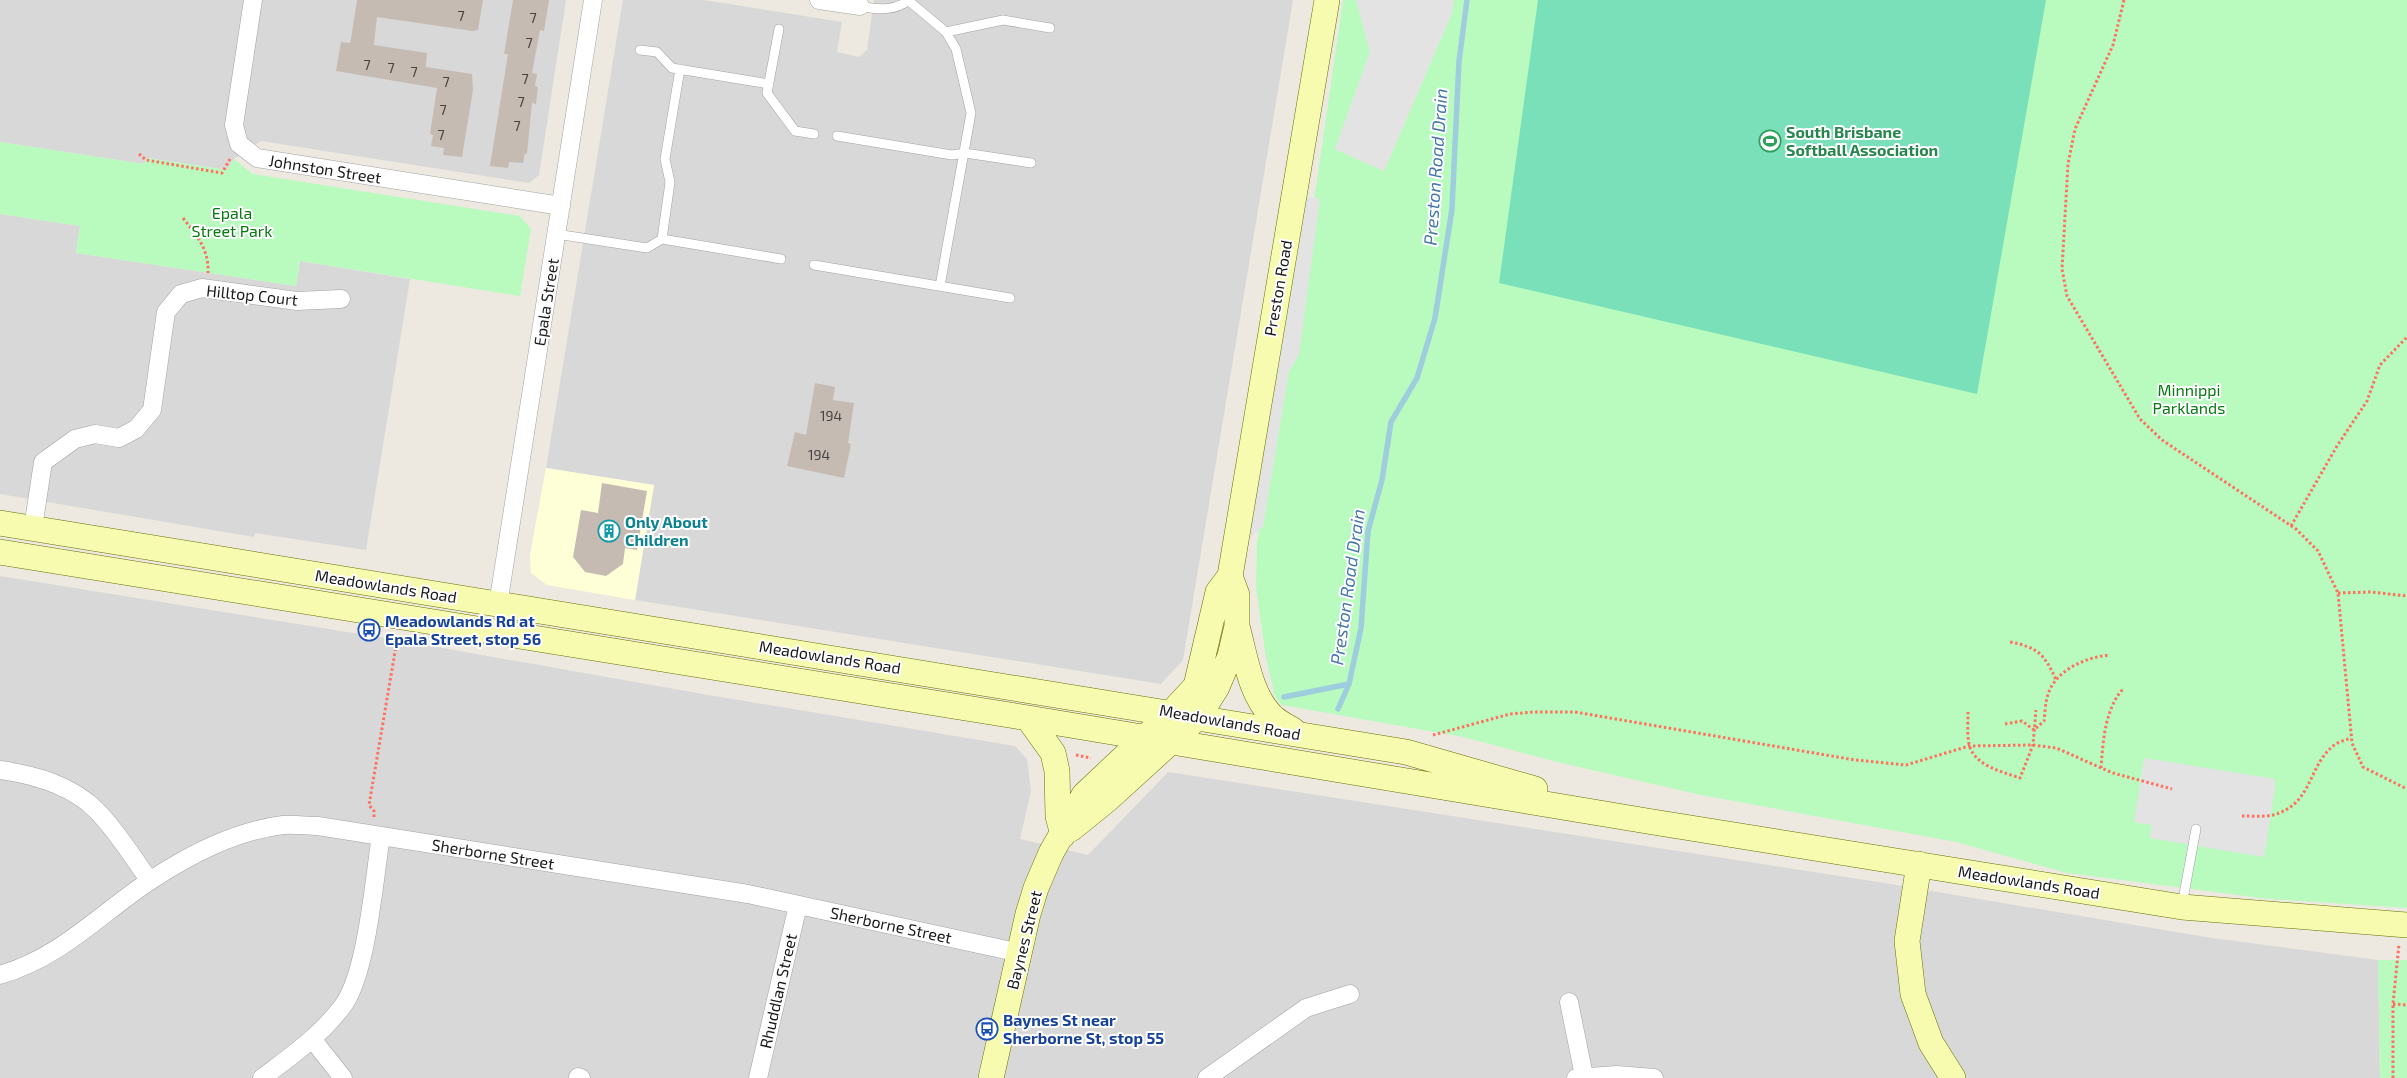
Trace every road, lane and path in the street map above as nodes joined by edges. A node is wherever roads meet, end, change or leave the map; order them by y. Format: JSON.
{"nodes":[{"id":1,"x":253,"y":0,"type":"edge"},
{"id":2,"x":593,"y":0,"type":"edge"},
{"id":3,"x":819,"y":0,"type":"edge"},
{"id":4,"x":909,"y":0,"type":"edge"},
{"id":5,"x":1327,"y":0,"type":"edge"},
{"id":6,"x":2124,"y":0,"type":"edge"},
{"id":7,"x":860,"y":6,"type":"joint"},
{"id":8,"x":1050,"y":28,"type":"dead end"},
{"id":9,"x":779,"y":29,"type":"dead end"},
{"id":10,"x":946,"y":32,"type":"junction"},
{"id":11,"x":640,"y":50,"type":"dead end"},
{"id":12,"x":680,"y":69,"type":"junction"},
{"id":13,"x":769,"y":84,"type":"junction"},
{"id":14,"x":814,"y":134,"type":"dead end"},
{"id":15,"x":837,"y":136,"type":"dead end"},
{"id":16,"x":239,"y":144,"type":"junction"},
{"id":17,"x":966,"y":153,"type":"junction"},
{"id":18,"x":140,"y":154,"type":"dead end"},
{"id":19,"x":1031,"y":163,"type":"dead end"},
{"id":20,"x":561,"y":206,"type":"junction"},
{"id":21,"x":183,"y":218,"type":"dead end"},
{"id":22,"x":556,"y":234,"type":"junction"},
{"id":23,"x":662,"y":239,"type":"junction"},
{"id":24,"x":781,"y":259,"type":"dead end"},
{"id":25,"x":814,"y":265,"type":"dead end"},
{"id":26,"x":940,"y":286,"type":"junction"},
{"id":27,"x":207,"y":288,"type":"junction"},
{"id":28,"x":1010,"y":298,"type":"dead end"},
{"id":29,"x":341,"y":299,"type":"dead end"},
{"id":30,"x":2407,"y":337,"type":"edge"},
{"id":31,"x":0,"y":522,"type":"edge"},
{"id":32,"x":2291,"y":526,"type":"junction"},
{"id":33,"x":32,"y":528,"type":"junction"},
{"id":34,"x":0,"y":552,"type":"edge"},
{"id":35,"x":1230,"y":576,"type":"junction"},
{"id":36,"x":2338,"y":593,"type":"junction"},
{"id":37,"x":2407,"y":596,"type":"edge"},
{"id":38,"x":498,"y":605,"type":"junction"},
{"id":39,"x":1237,"y":626,"type":"junction"},
{"id":40,"x":397,"y":640,"type":"dead end"},
{"id":41,"x":2010,"y":642,"type":"dead end"},
{"id":42,"x":2110,"y":655,"type":"dead end"},
{"id":43,"x":2056,"y":680,"type":"junction"},
{"id":44,"x":2123,"y":689,"type":"dead end"},
{"id":45,"x":1593,"y":710,"type":"dead end"},
{"id":46,"x":2036,"y":710,"type":"dead end"},
{"id":47,"x":1172,"y":712,"type":"junction"},
{"id":48,"x":1968,"y":712,"type":"dead end"},
{"id":49,"x":1592,"y":715,"type":"junction"},
{"id":50,"x":1198,"y":717,"type":"junction"},
{"id":51,"x":1028,"y":718,"type":"junction"},
{"id":52,"x":1648,"y":719,"type":"dead end"},
{"id":53,"x":1647,"y":724,"type":"junction"},
{"id":54,"x":2004,"y":724,"type":"dead end"},
{"id":55,"x":2034,"y":730,"type":"junction"},
{"id":56,"x":1299,"y":734,"type":"junction"},
{"id":57,"x":1433,"y":735,"type":"dead end"},
{"id":58,"x":1145,"y":737,"type":"junction"},
{"id":59,"x":2351,"y":738,"type":"junction"},
{"id":60,"x":1170,"y":741,"type":"junction"},
{"id":61,"x":2033,"y":745,"type":"junction"},
{"id":62,"x":1969,"y":746,"type":"junction"},
{"id":63,"x":1845,"y":752,"type":"dead end"},
{"id":64,"x":1070,"y":754,"type":"dead end"},
{"id":65,"x":1844,"y":758,"type":"junction"},
{"id":66,"x":1097,"y":759,"type":"dead end"},
{"id":67,"x":2101,"y":768,"type":"junction"},
{"id":68,"x":0,"y":770,"type":"edge"},
{"id":69,"x":2172,"y":789,"type":"dead end"},
{"id":70,"x":2407,"y":789,"type":"edge"},
{"id":71,"x":2242,"y":816,"type":"dead end"},
{"id":72,"x":1653,"y":822,"type":"junction"},
{"id":73,"x":2196,"y":830,"type":"dead end"},
{"id":74,"x":377,"y":835,"type":"junction"},
{"id":75,"x":1063,"y":835,"type":"junction"},
{"id":76,"x":1919,"y":864,"type":"junction"},
{"id":77,"x":150,"y":881,"type":"junction"},
{"id":78,"x":798,"y":905,"type":"junction"},
{"id":79,"x":2182,"y":907,"type":"junction"},
{"id":80,"x":2407,"y":925,"type":"edge"},
{"id":81,"x":2407,"y":942,"type":"edge"},
{"id":82,"x":1020,"y":953,"type":"junction"},
{"id":83,"x":0,"y":975,"type":"edge"},
{"id":84,"x":1350,"y":994,"type":"dead end"},
{"id":85,"x":1569,"y":1002,"type":"dead end"},
{"id":86,"x":2393,"y":1004,"type":"junction"},
{"id":87,"x":2407,"y":1005,"type":"edge"},
{"id":88,"x":313,"y":1040,"type":"junction"},
{"id":89,"x":1580,"y":1077,"type":"edge"},
{"id":90,"x":262,"y":1078,"type":"edge"},
{"id":91,"x":343,"y":1078,"type":"edge"},
{"id":92,"x":758,"y":1078,"type":"edge"},
{"id":93,"x":991,"y":1078,"type":"edge"},
{"id":94,"x":1207,"y":1078,"type":"edge"},
{"id":95,"x":1654,"y":1078,"type":"edge"},
{"id":96,"x":1953,"y":1078,"type":"edge"},
{"id":97,"x":2393,"y":1078,"type":"edge"}],
"edges":[{"from":1,"to":16,"type":"street"},
{"from":2,"to":20,"type":"street","name":"Epala Street"},
{"from":3,"to":7,"type":"street"},
{"from":4,"to":7,"type":"lane"},
{"from":4,"to":10,"type":"lane"},
{"from":5,"to":35,"type":"main road","name":"Preston Road"},
{"from":6,"to":32,"type":"path"},
{"from":8,"to":10,"type":"lane"},
{"from":9,"to":13,"type":"lane"},
{"from":10,"to":17,"type":"lane"},
{"from":11,"to":12,"type":"lane"},
{"from":12,"to":13,"type":"lane"},
{"from":12,"to":23,"type":"lane"},
{"from":13,"to":14,"type":"lane"},
{"from":15,"to":17,"type":"lane"},
{"from":16,"to":18,"type":"path"},
{"from":16,"to":20,"type":"street","name":"Johnston Street"},
{"from":17,"to":19,"type":"lane"},
{"from":17,"to":26,"type":"lane"},
{"from":20,"to":22,"type":"street","name":"Epala Street"},
{"from":21,"to":27,"type":"path"},
{"from":22,"to":23,"type":"lane"},
{"from":22,"to":38,"type":"street","name":"Epala Street"},
{"from":23,"to":24,"type":"lane"},
{"from":25,"to":26,"type":"lane"},
{"from":26,"to":28,"type":"lane"},
{"from":27,"to":29,"type":"street","name":"Hilltop Court"},
{"from":27,"to":33,"type":"street","name":"Hilltop Court"},
{"from":30,"to":32,"type":"path"},
{"from":31,"to":33,"type":"main road","name":"Meadowlands Road"},
{"from":32,"to":36,"type":"path"},
{"from":33,"to":38,"type":"main road","name":"Meadowlands Road"},
{"from":34,"to":51,"type":"main road","name":"Meadowlands Road"},
{"from":35,"to":39,"type":"main road","name":"Preston Road"},
{"from":35,"to":47,"type":"main road","name":"Preston Road"},
{"from":36,"to":37,"type":"path"},
{"from":36,"to":59,"type":"path"},
{"from":38,"to":47,"type":"main road","name":"Meadowlands Road"},
{"from":39,"to":50,"type":"main road","name":"Preston Road"},
{"from":39,"to":56,"type":"main road"},
{"from":40,"to":74,"type":"path"},
{"from":41,"to":43,"type":"path"},
{"from":42,"to":43,"type":"path"},
{"from":43,"to":55,"type":"path"},
{"from":44,"to":67,"type":"path"},
{"from":45,"to":49,"type":"path"},
{"from":46,"to":55,"type":"path"},
{"from":47,"to":50,"type":"main road","name":"Meadowlands Road"},
{"from":47,"to":58,"type":"main road","name":"Baynes Street"},
{"from":48,"to":62,"type":"path"},
{"from":49,"to":53,"type":"path"},
{"from":49,"to":57,"type":"path"},
{"from":50,"to":56,"type":"main road","name":"Meadowlands Road"},
{"from":50,"to":60,"type":"main road","name":"Baynes Street"},
{"from":51,"to":58,"type":"main road","name":"Meadowlands Road"},
{"from":51,"to":75,"type":"main road"},
{"from":52,"to":53,"type":"path"},
{"from":53,"to":65,"type":"path"},
{"from":54,"to":55,"type":"path"},
{"from":55,"to":61,"type":"path"},
{"from":56,"to":72,"type":"main road","name":"Meadowlands Road"},
{"from":58,"to":60,"type":"main road","name":"Meadowlands Road"},
{"from":58,"to":75,"type":"main road","name":"Baynes Street"},
{"from":59,"to":70,"type":"path"},
{"from":59,"to":71,"type":"path"},
{"from":60,"to":72,"type":"main road","name":"Meadowlands Road"},
{"from":60,"to":75,"type":"main road","name":"Baynes Street"},
{"from":61,"to":62,"type":"path"},
{"from":61,"to":62,"type":"path"},
{"from":61,"to":67,"type":"path"},
{"from":62,"to":65,"type":"path"},
{"from":63,"to":65,"type":"path"},
{"from":64,"to":66,"type":"path"},
{"from":67,"to":69,"type":"path"},
{"from":68,"to":77,"type":"street"},
{"from":72,"to":76,"type":"main road","name":"Meadowlands Road"},
{"from":73,"to":79,"type":"lane"},
{"from":74,"to":77,"type":"street","name":"Sherborne Street"},
{"from":74,"to":78,"type":"street","name":"Sherborne Street"},
{"from":74,"to":88,"type":"street"},
{"from":75,"to":82,"type":"main road","name":"Baynes Street"},
{"from":76,"to":79,"type":"main road","name":"Meadowlands Road"},
{"from":76,"to":96,"type":"main road"},
{"from":77,"to":83,"type":"street","name":"Sherborne Street"},
{"from":78,"to":82,"type":"street","name":"Sherborne Street"},
{"from":78,"to":92,"type":"street","name":"Rhuddlan Street"},
{"from":79,"to":80,"type":"main road","name":"Meadowlands Road"},
{"from":81,"to":86,"type":"path"},
{"from":82,"to":93,"type":"main road","name":"Baynes Street"},
{"from":84,"to":94,"type":"street"},
{"from":85,"to":89,"type":"street"},
{"from":86,"to":87,"type":"path"},
{"from":86,"to":97,"type":"path"},
{"from":88,"to":90,"type":"street"},
{"from":88,"to":91,"type":"street"},
{"from":89,"to":95,"type":"street"}]}
